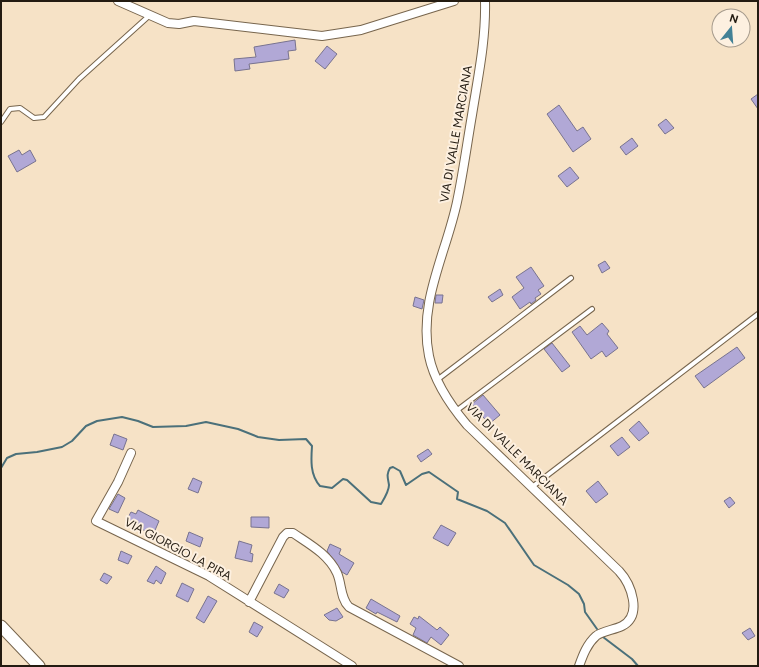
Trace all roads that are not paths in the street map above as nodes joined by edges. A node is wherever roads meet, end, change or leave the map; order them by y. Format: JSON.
{"nodes":[{"id":1,"x":118,"y":1,"type":"edge"},
{"id":2,"x":454,"y":1,"type":"edge"},
{"id":3,"x":485,"y":1,"type":"edge"},
{"id":4,"x":150,"y":15,"type":"junction"},
{"id":5,"x":1,"y":122,"type":"edge"},
{"id":6,"x":571,"y":278,"type":"dead end"},
{"id":7,"x":592,"y":309,"type":"dead end"},
{"id":8,"x":758,"y":314,"type":"edge"},
{"id":9,"x":437,"y":380,"type":"junction"},
{"id":10,"x":456,"y":412,"type":"junction"},
{"id":11,"x":131,"y":453,"type":"dead end"},
{"id":12,"x":531,"y":487,"type":"junction"},
{"id":13,"x":249,"y":602,"type":"junction"},
{"id":14,"x":1,"y":626,"type":"edge"},
{"id":15,"x":39,"y":666,"type":"edge"},
{"id":16,"x":352,"y":666,"type":"edge"},
{"id":17,"x":459,"y":666,"type":"edge"},
{"id":18,"x":579,"y":666,"type":"edge"}],
"edges":[{"from":1,"to":4,"type":"street"},
{"from":2,"to":4,"type":"street"},
{"from":3,"to":9,"type":"street","name":"VIA DI VALLE MARCIANA"},
{"from":4,"to":5,"type":"lane"},
{"from":6,"to":9,"type":"lane"},
{"from":7,"to":10,"type":"lane"},
{"from":8,"to":12,"type":"lane"},
{"from":9,"to":10,"type":"street","name":"VIA DI VALLE MARCIANA"},
{"from":10,"to":12,"type":"street","name":"VIA DI VALLE MARCIANA"},
{"from":11,"to":13,"type":"street","name":"VIA GIORGIO LA PIRA"},
{"from":12,"to":18,"type":"street","name":"VIA DI VALLE MARCIANA"},
{"from":13,"to":16,"type":"street","name":"VIA GIORGIO LA PIRA"},
{"from":13,"to":17,"type":"street"},
{"from":14,"to":15,"type":"street"}]}
